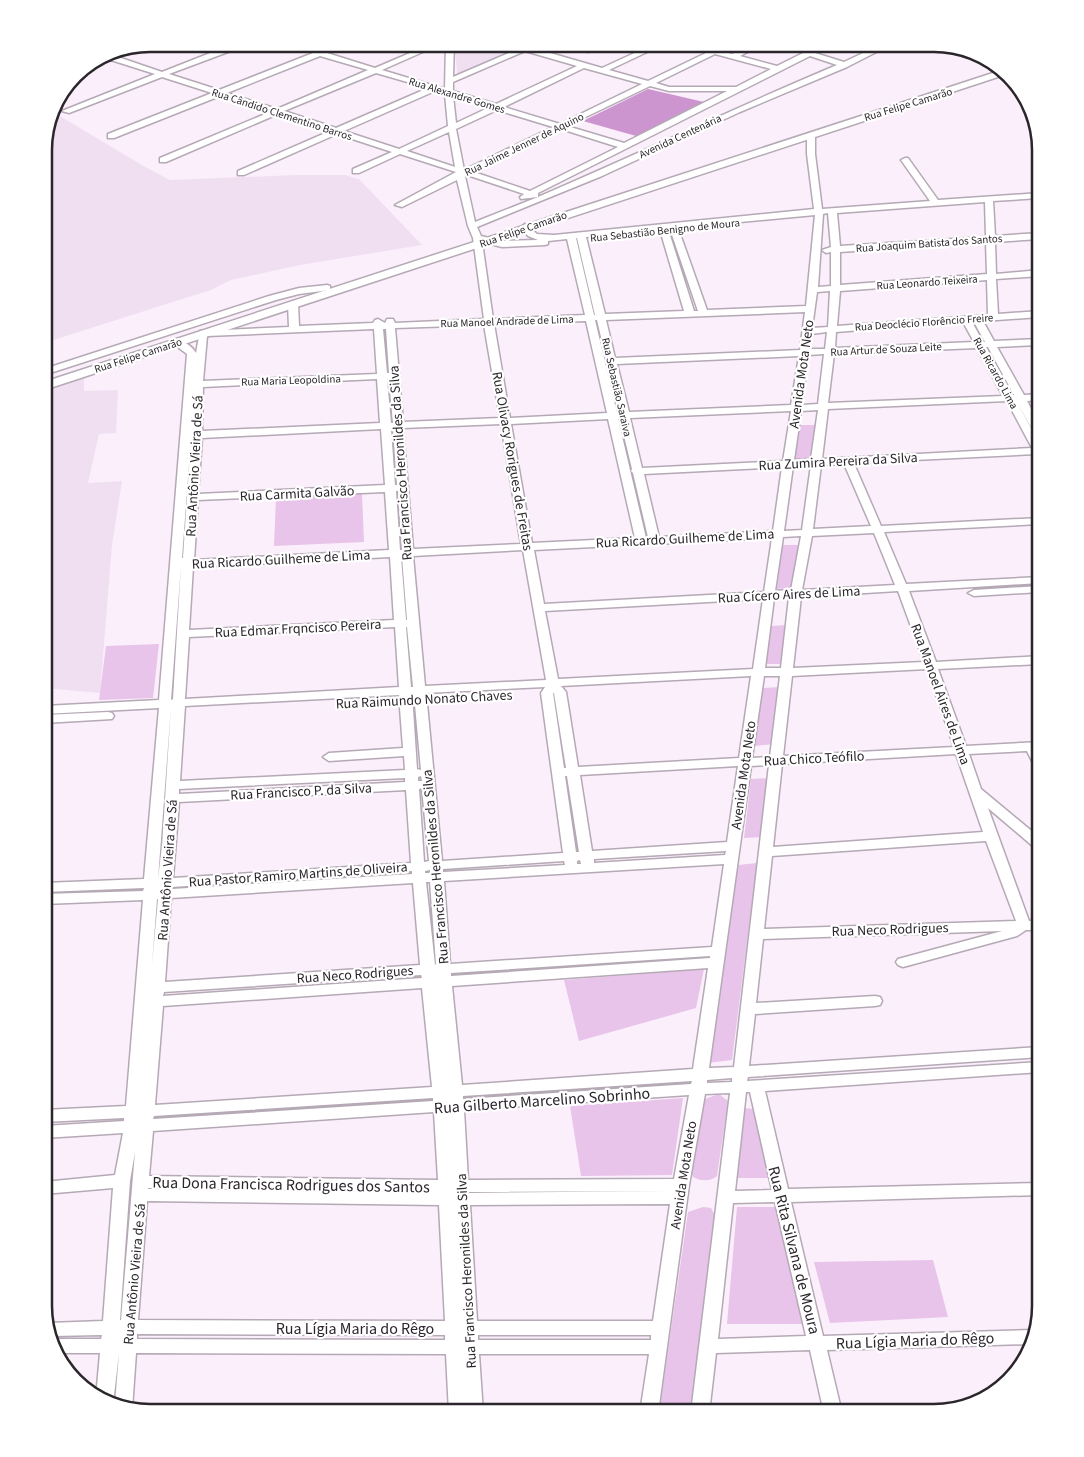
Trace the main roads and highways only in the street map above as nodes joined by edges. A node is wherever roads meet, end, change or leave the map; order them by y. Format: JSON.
{"nodes":[{"id":1,"x":990,"y":71,"type":"edge"},
{"id":2,"x":996,"y":75,"type":"edge"},
{"id":3,"x":938,"y":88,"type":"junction"},
{"id":4,"x":915,"y":103,"type":"junction"},
{"id":5,"x":759,"y":149,"type":"junction"},
{"id":6,"x":716,"y":163,"type":"junction"},
{"id":7,"x":473,"y":233,"type":"junction"},
{"id":8,"x":224,"y":320,"type":"junction"},
{"id":9,"x":176,"y":342,"type":"junction"},
{"id":10,"x":53,"y":376,"type":"edge"},
{"id":11,"x":53,"y":383,"type":"edge"}],
"edges":[{"from":1,"to":3,"type":"main road","name":"Rua Felipe Camarão"},
{"from":2,"to":4,"type":"main road","name":"Rua Felipe Camarão"},
{"from":3,"to":4,"type":"main road"},
{"from":3,"to":5,"type":"main road","name":"Rua Felipe Camarão"},
{"from":4,"to":5,"type":"main road","name":"Rua Felipe Camarão"},
{"from":5,"to":6,"type":"main road","name":"Rua Felipe Camarão"},
{"from":6,"to":7,"type":"main road","name":"Rua Felipe Camarão"},
{"from":6,"to":7,"type":"main road","name":"Rua Felipe Camarão"},
{"from":7,"to":8,"type":"main road","name":"Rua Felipe Camarão"},
{"from":7,"to":9,"type":"main road","name":"Rua Felipe Camarão"},
{"from":8,"to":9,"type":"main road"},
{"from":8,"to":10,"type":"main road","name":"Rua Felipe Camarão"},
{"from":9,"to":11,"type":"main road","name":"Rua Felipe Camarão"}]}
